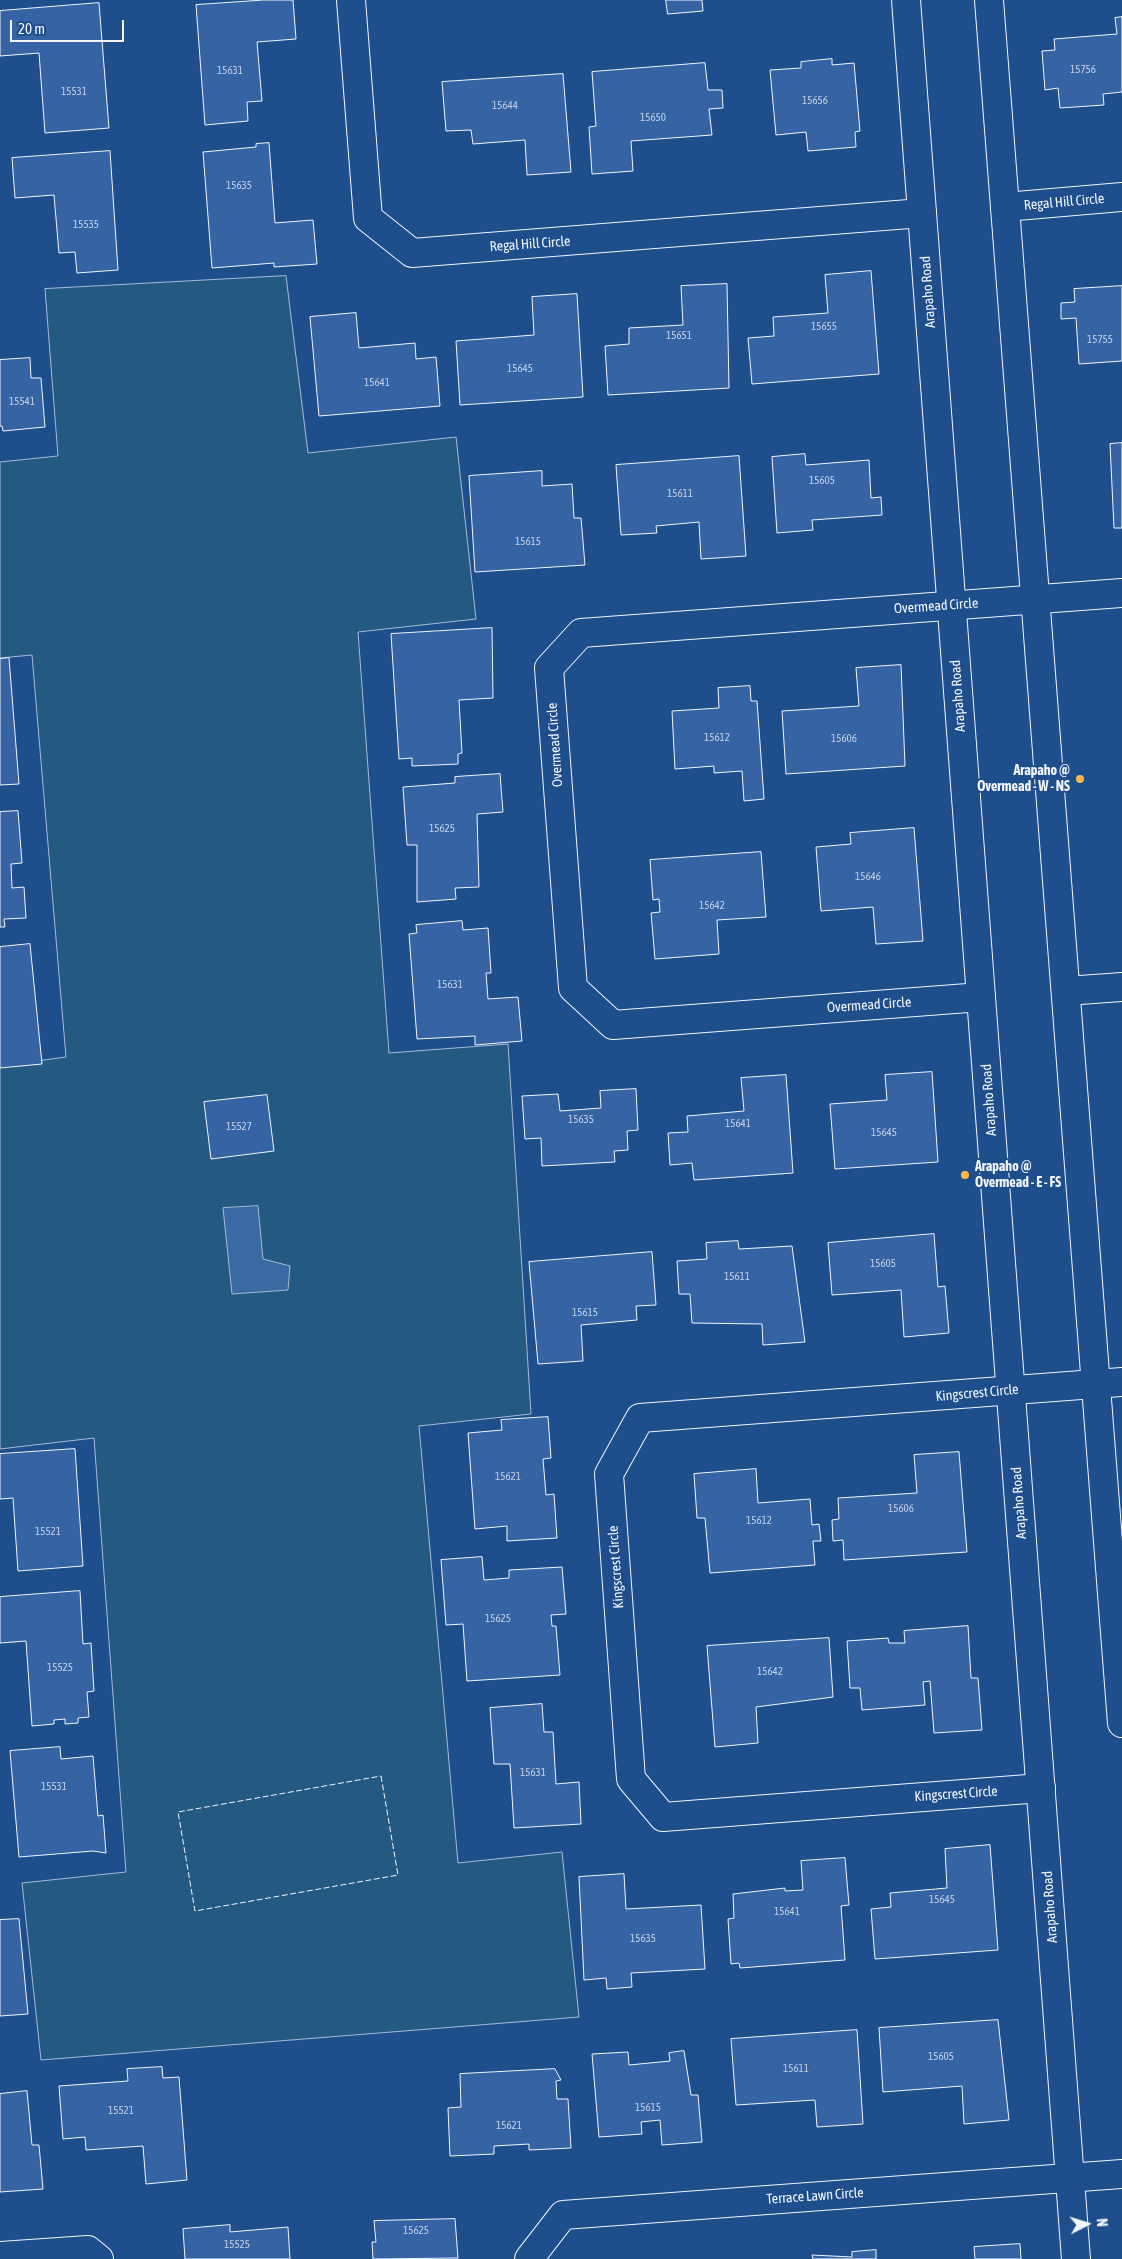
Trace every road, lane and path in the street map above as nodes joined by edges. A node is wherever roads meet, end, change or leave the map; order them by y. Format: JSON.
{"nodes":[{"id":1,"x":351,"y":0,"type":"edge"},
{"id":2,"x":906,"y":0,"type":"edge"},
{"id":3,"x":989,"y":0,"type":"edge"},
{"id":4,"x":1122,"y":197,"type":"edge"},
{"id":5,"x":1005,"y":207,"type":"junction"},
{"id":6,"x":922,"y":213,"type":"junction"},
{"id":7,"x":1122,"y":593,"type":"edge"},
{"id":8,"x":1035,"y":599,"type":"junction"},
{"id":9,"x":952,"y":605,"type":"junction"},
{"id":10,"x":1122,"y":987,"type":"edge"},
{"id":11,"x":1066,"y":991,"type":"junction"},
{"id":12,"x":981,"y":997,"type":"junction"},
{"id":13,"x":1109,"y":1383,"type":"edge"},
{"id":14,"x":1011,"y":1390,"type":"junction"},
{"id":15,"x":1122,"y":1723,"type":"edge"},
{"id":16,"x":1041,"y":1788,"type":"junction"},
{"id":17,"x":1122,"y":2174,"type":"edge"},
{"id":18,"x":1070,"y":2177,"type":"junction"},
{"id":19,"x":0,"y":2256,"type":"edge"},
{"id":20,"x":99,"y":2259,"type":"edge"},
{"id":21,"x":529,"y":2259,"type":"edge"},
{"id":22,"x":1076,"y":2259,"type":"edge"}],
"edges":[{"from":1,"to":6,"type":"street","name":"Regal Hill Circle"},
{"from":2,"to":6,"type":"street","name":"Arapaho Road"},
{"from":3,"to":5,"type":"street"},
{"from":4,"to":5,"type":"street","name":"Regal Hill Circle"},
{"from":5,"to":8,"type":"street"},
{"from":6,"to":9,"type":"street","name":"Arapaho Road"},
{"from":7,"to":8,"type":"street","name":"Overmead Circle"},
{"from":8,"to":9,"type":"street","name":"Overmead Circle"},
{"from":8,"to":11,"type":"street"},
{"from":9,"to":12,"type":"street","name":"Arapaho Road"},
{"from":9,"to":12,"type":"street","name":"Overmead Circle"},
{"from":10,"to":11,"type":"street"},
{"from":11,"to":13,"type":"street"},
{"from":12,"to":14,"type":"street","name":"Arapaho Road"},
{"from":13,"to":14,"type":"street","name":"Kingscrest Circle"},
{"from":13,"to":15,"type":"street"},
{"from":14,"to":16,"type":"street","name":"Arapaho Road"},
{"from":14,"to":16,"type":"street","name":"Kingscrest Circle"},
{"from":16,"to":18,"type":"street","name":"Arapaho Road"},
{"from":17,"to":18,"type":"street","name":"Terrace Lawn Circle"},
{"from":18,"to":21,"type":"street","name":"Terrace Lawn Circle"},
{"from":18,"to":22,"type":"street","name":"Arapaho Road"},
{"from":19,"to":20,"type":"street"}]}
